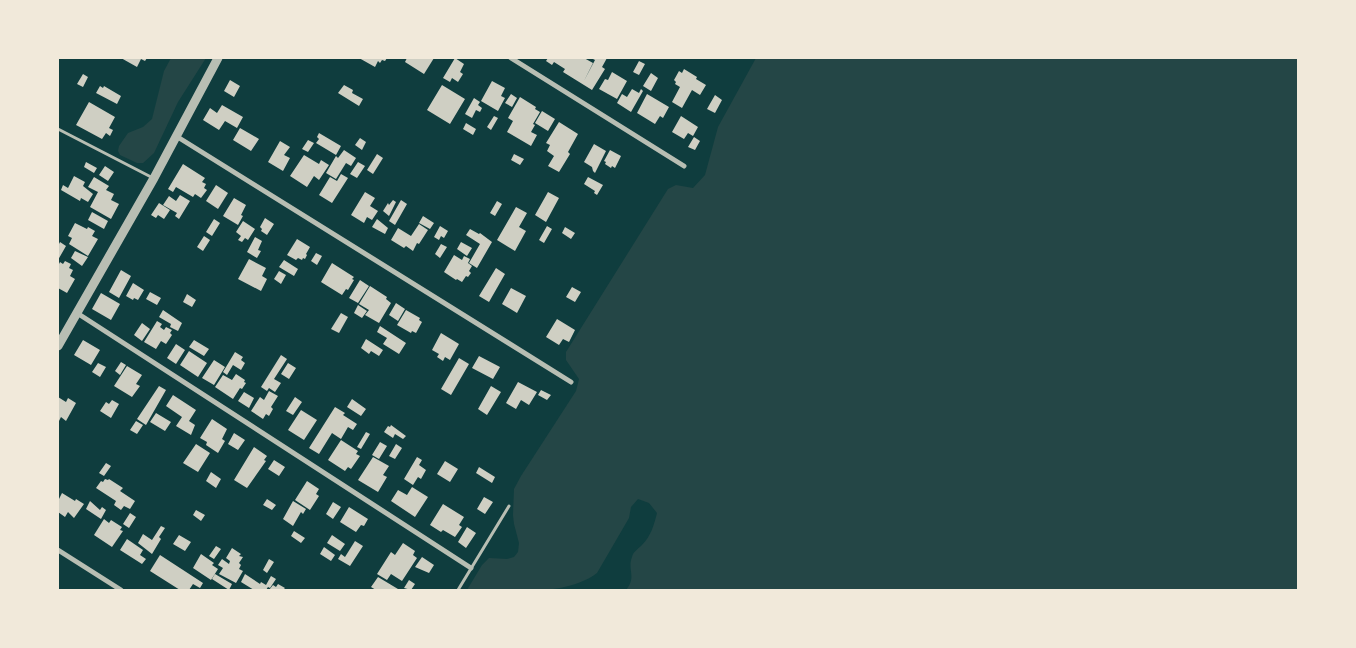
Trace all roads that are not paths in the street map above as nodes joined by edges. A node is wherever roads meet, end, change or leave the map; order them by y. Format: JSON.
{"nodes":[{"id":1,"x":218,"y":58,"type":"edge"},
{"id":2,"x":510,"y":58,"type":"edge"},
{"id":3,"x":58,"y":129,"type":"edge"},
{"id":4,"x":176,"y":136,"type":"junction"},
{"id":5,"x":684,"y":166,"type":"dead end"},
{"id":6,"x":154,"y":178,"type":"junction"},
{"id":7,"x":76,"y":313,"type":"junction"},
{"id":8,"x":58,"y":346,"type":"edge"},
{"id":9,"x":571,"y":382,"type":"dead end"},
{"id":10,"x":509,"y":506,"type":"dead end"},
{"id":11,"x":58,"y":550,"type":"edge"},
{"id":12,"x":471,"y":568,"type":"junction"},
{"id":13,"x":121,"y":590,"type":"edge"},
{"id":14,"x":458,"y":590,"type":"edge"}],
"edges":[{"from":1,"to":4,"type":"street"},
{"from":2,"to":5,"type":"street"},
{"from":3,"to":6,"type":"lane"},
{"from":4,"to":6,"type":"street"},
{"from":4,"to":9,"type":"street"},
{"from":6,"to":7,"type":"street"},
{"from":7,"to":8,"type":"street"},
{"from":7,"to":12,"type":"street"},
{"from":10,"to":12,"type":"lane"},
{"from":11,"to":13,"type":"street"},
{"from":12,"to":14,"type":"lane"}]}
